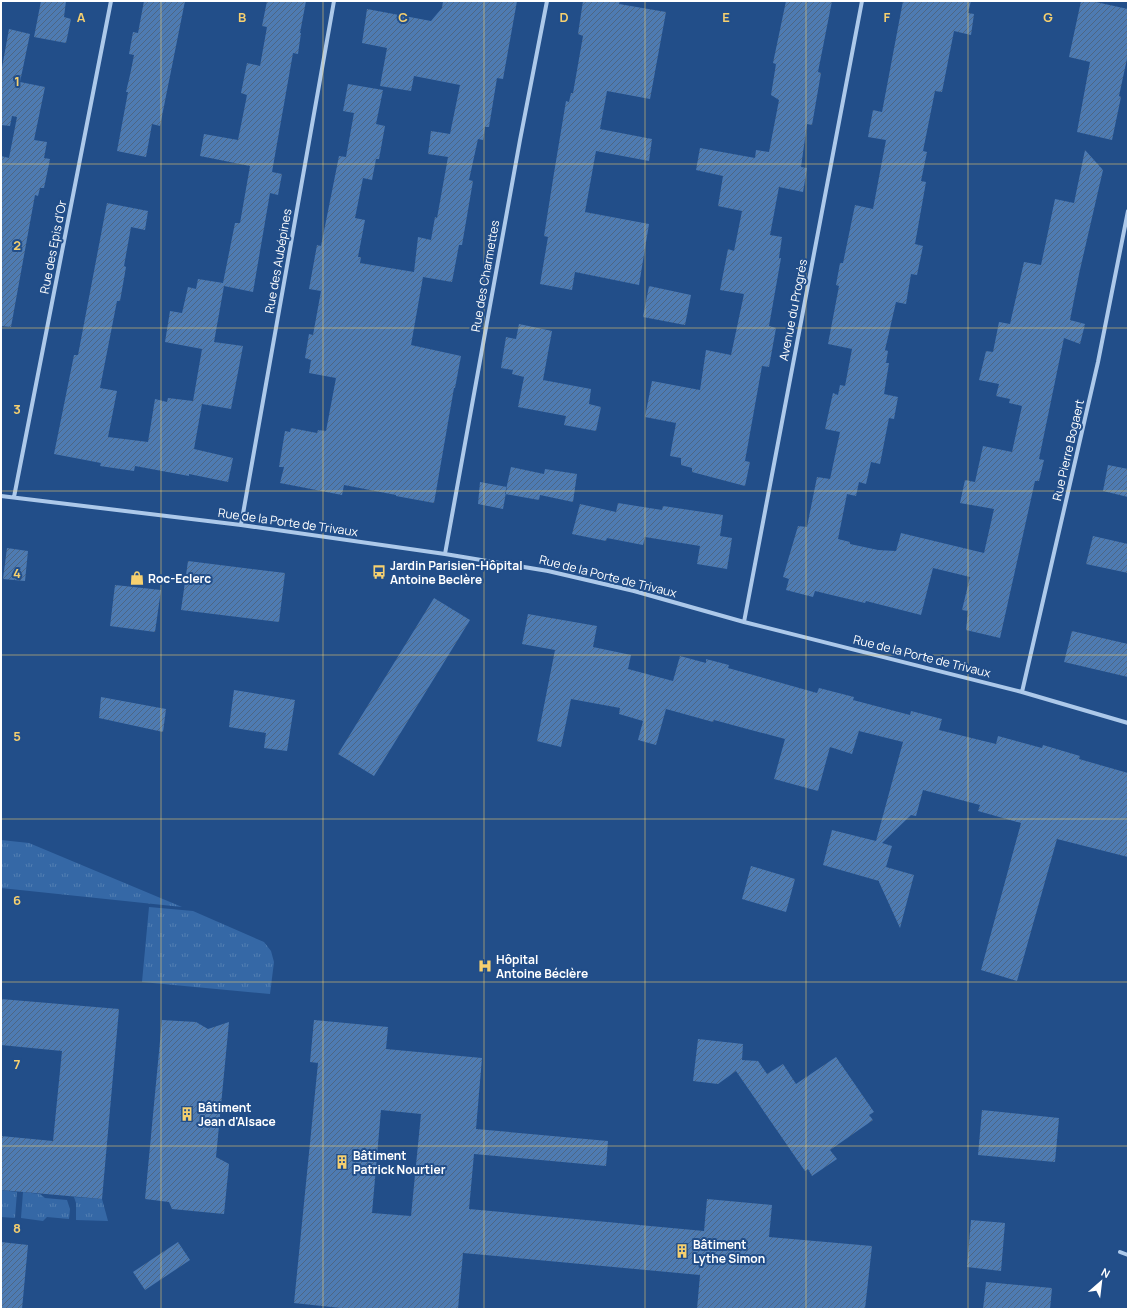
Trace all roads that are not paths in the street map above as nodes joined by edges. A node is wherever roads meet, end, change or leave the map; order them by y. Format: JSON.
{"nodes":[{"id":1,"x":111,"y":1,"type":"edge"},
{"id":2,"x":334,"y":1,"type":"edge"},
{"id":3,"x":547,"y":1,"type":"edge"},
{"id":4,"x":862,"y":1,"type":"edge"},
{"id":5,"x":1128,"y":211,"type":"edge"},
{"id":6,"x":1,"y":496,"type":"edge"},
{"id":7,"x":14,"y":497,"type":"junction"},
{"id":8,"x":241,"y":525,"type":"junction"},
{"id":9,"x":445,"y":554,"type":"junction"},
{"id":10,"x":744,"y":622,"type":"junction"},
{"id":11,"x":1022,"y":692,"type":"junction"},
{"id":12,"x":1128,"y":723,"type":"edge"},
{"id":13,"x":1120,"y":1252,"type":"dead end"},
{"id":14,"x":1128,"y":1255,"type":"edge"}],
"edges":[{"from":1,"to":7,"type":"street","name":"Rue des Epis d'Or"},
{"from":2,"to":8,"type":"street","name":"Rue des Aubépines"},
{"from":3,"to":9,"type":"street","name":"Rue des Charmettes"},
{"from":4,"to":10,"type":"street","name":"Avenue du Progrès"},
{"from":5,"to":11,"type":"street","name":"Rue Pierre Bogaert"},
{"from":6,"to":7,"type":"street","name":"Rue de la Porte de Trivaux"},
{"from":7,"to":8,"type":"street","name":"Rue de la Porte de Trivaux"},
{"from":8,"to":9,"type":"street","name":"Rue de la Porte de Trivaux"},
{"from":9,"to":10,"type":"street","name":"Rue de la Porte de Trivaux"},
{"from":10,"to":11,"type":"street","name":"Rue de la Porte de Trivaux"},
{"from":11,"to":12,"type":"street","name":"Rue de la Porte de Trivaux"},
{"from":13,"to":14,"type":"street"}]}
